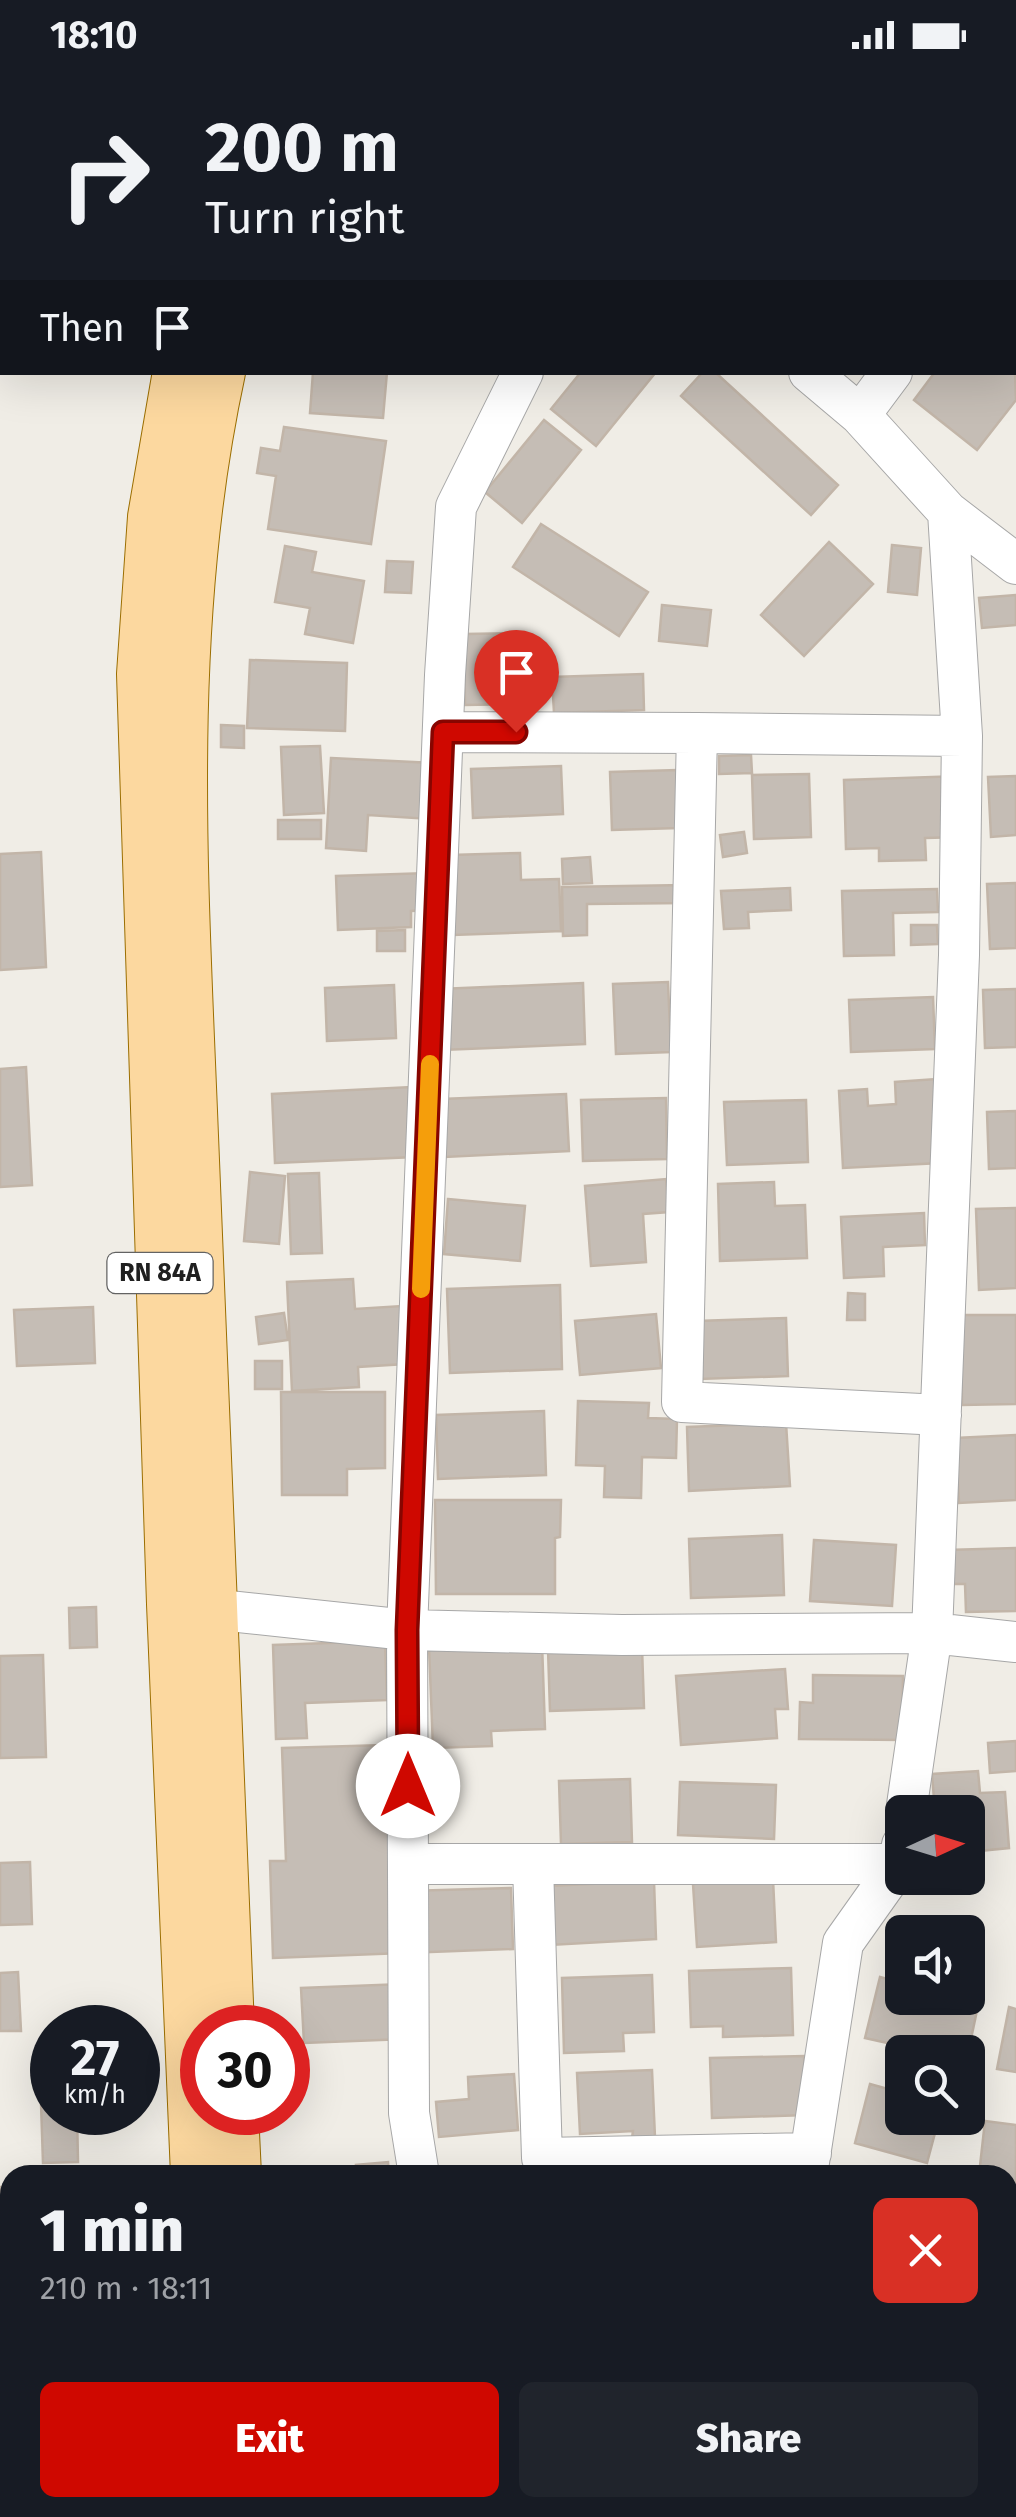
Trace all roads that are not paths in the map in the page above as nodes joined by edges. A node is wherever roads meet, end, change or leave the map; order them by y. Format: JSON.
{"nodes":[{"id":1,"x":177,"y":375,"type":"edge"},
{"id":2,"x":219,"y":375,"type":"edge"},
{"id":3,"x":521,"y":375,"type":"edge"},
{"id":4,"x":813,"y":375,"type":"edge"},
{"id":5,"x":890,"y":375,"type":"edge"},
{"id":6,"x":860,"y":415,"type":"junction"},
{"id":7,"x":948,"y":512,"type":"junction"},
{"id":8,"x":1016,"y":564,"type":"edge"},
{"id":9,"x":443,"y":732,"type":"junction"},
{"id":10,"x":697,"y":733,"type":"junction"},
{"id":11,"x":962,"y":736,"type":"junction"},
{"id":12,"x":941,"y":1414,"type":"junction"},
{"id":13,"x":191,"y":1607,"type":"junction"},
{"id":14,"x":407,"y":1630,"type":"junction"},
{"id":15,"x":932,"y":1633,"type":"junction"},
{"id":16,"x":1016,"y":1642,"type":"edge"},
{"id":17,"x":908,"y":1795,"type":"edge"},
{"id":18,"x":885,"y":1852,"type":"edge"},
{"id":19,"x":408,"y":1864,"type":"junction"},
{"id":20,"x":533,"y":1865,"type":"junction"},
{"id":21,"x":885,"y":1876,"type":"edge"},
{"id":22,"x":228,"y":2005,"type":"edge"},
{"id":23,"x":235,"y":2135,"type":"edge"},
{"id":24,"x":809,"y":2164,"type":"edge"},
{"id":25,"x":196,"y":2165,"type":"edge"},
{"id":26,"x":236,"y":2165,"type":"edge"},
{"id":27,"x":417,"y":2165,"type":"edge"}],
"edges":[{"from":1,"to":13,"type":"main road","number":"RN 84A"},
{"from":2,"to":13,"type":"main road","number":"RN 84A"},
{"from":3,"to":9,"type":"street"},
{"from":4,"to":6,"type":"street"},
{"from":5,"to":6,"type":"street"},
{"from":6,"to":7,"type":"street"},
{"from":7,"to":8,"type":"street"},
{"from":7,"to":11,"type":"street"},
{"from":9,"to":10,"type":"street"},
{"from":9,"to":14,"type":"street"},
{"from":10,"to":11,"type":"street"},
{"from":10,"to":12,"type":"street"},
{"from":11,"to":12,"type":"street"},
{"from":12,"to":15,"type":"street"},
{"from":13,"to":14,"type":"street"},
{"from":13,"to":22,"type":"main road","number":"RN 84A"},
{"from":13,"to":25,"type":"main road","number":"RN 84A"},
{"from":14,"to":15,"type":"street"},
{"from":14,"to":19,"type":"street"},
{"from":15,"to":16,"type":"street"},
{"from":15,"to":17,"type":"street"},
{"from":18,"to":20,"type":"street"},
{"from":19,"to":20,"type":"street"},
{"from":19,"to":27,"type":"street"},
{"from":20,"to":24,"type":"street"},
{"from":21,"to":24,"type":"street"},
{"from":23,"to":26,"type":"main road"}]}
